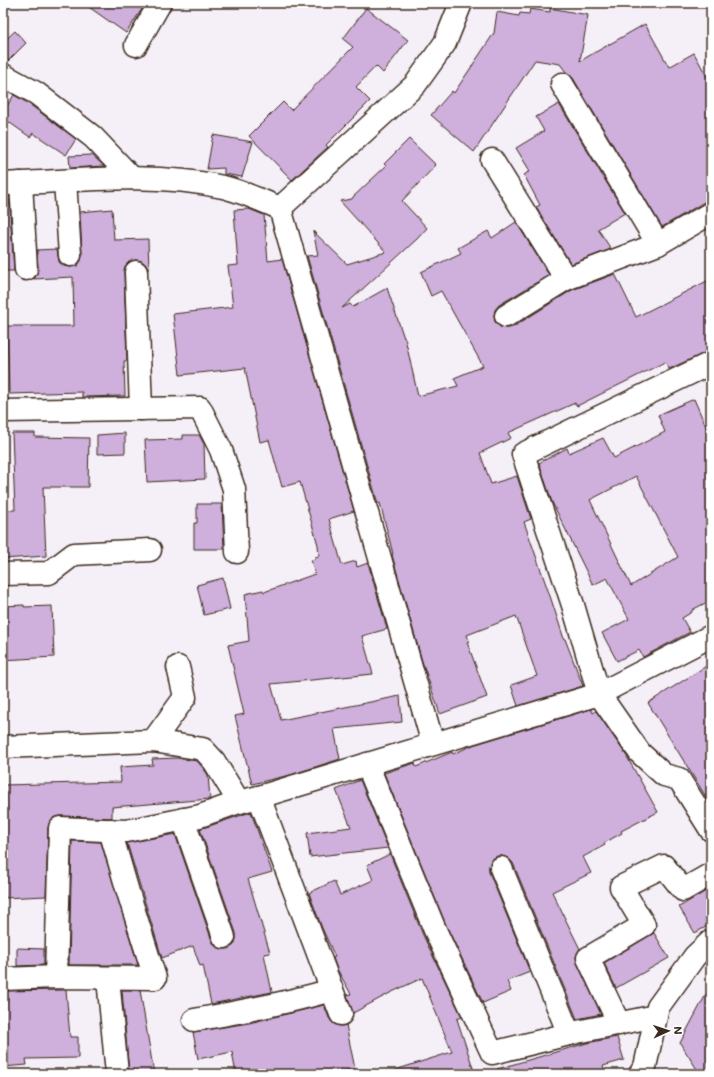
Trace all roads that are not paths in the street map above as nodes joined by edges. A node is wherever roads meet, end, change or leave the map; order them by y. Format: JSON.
{"nodes":[{"id":1,"x":160,"y":3,"type":"edge"},
{"id":2,"x":461,"y":3,"type":"edge"},
{"id":3,"x":136,"y":45,"type":"dead end"},
{"id":4,"x":3,"y":75,"type":"edge"},
{"id":5,"x":562,"y":84,"type":"dead end"},
{"id":6,"x":492,"y":160,"type":"dead end"},
{"id":7,"x":132,"y":178,"type":"junction"},
{"id":8,"x":65,"y":181,"type":"junction"},
{"id":9,"x":12,"y":184,"type":"edge"},
{"id":10,"x":280,"y":208,"type":"junction"},
{"id":11,"x":711,"y":213,"type":"edge"},
{"id":12,"x":658,"y":244,"type":"junction"},
{"id":13,"x":70,"y":255,"type":"dead end"},
{"id":14,"x":26,"y":269,"type":"dead end"},
{"id":15,"x":136,"y":272,"type":"dead end"},
{"id":16,"x":566,"y":279,"type":"junction"},
{"id":17,"x":506,"y":316,"type":"dead end"},
{"id":18,"x":711,"y":364,"type":"edge"},
{"id":19,"x":141,"y":409,"type":"junction"},
{"id":20,"x":3,"y":411,"type":"edge"},
{"id":21,"x":150,"y":550,"type":"dead end"},
{"id":22,"x":237,"y":552,"type":"dead end"},
{"id":23,"x":3,"y":574,"type":"edge"},
{"id":24,"x":711,"y":636,"type":"edge"},
{"id":25,"x":178,"y":667,"type":"dead end"},
{"id":26,"x":599,"y":694,"type":"junction"},
{"id":27,"x":153,"y":741,"type":"junction"},
{"id":28,"x":434,"y":744,"type":"junction"},
{"id":29,"x":3,"y":747,"type":"edge"},
{"id":30,"x":367,"y":764,"type":"junction"},
{"id":31,"x":249,"y":799,"type":"junction"},
{"id":32,"x":183,"y":819,"type":"junction"},
{"id":33,"x":110,"y":830,"type":"junction"},
{"id":34,"x":711,"y":830,"type":"edge"},
{"id":35,"x":501,"y":868,"type":"dead end"},
{"id":36,"x":711,"y":874,"type":"edge"},
{"id":37,"x":224,"y":937,"type":"dead end"},
{"id":38,"x":711,"y":941,"type":"edge"},
{"id":39,"x":56,"y":977,"type":"junction"},
{"id":40,"x":108,"y":978,"type":"junction"},
{"id":41,"x":3,"y":979,"type":"edge"},
{"id":42,"x":332,"y":990,"type":"junction"},
{"id":43,"x":341,"y":1014,"type":"dead end"},
{"id":44,"x":656,"y":1016,"type":"junction"},
{"id":45,"x":194,"y":1020,"type":"dead end"},
{"id":46,"x":619,"y":1024,"type":"junction"},
{"id":47,"x":569,"y":1034,"type":"junction"},
{"id":48,"x":117,"y":1074,"type":"edge"},
{"id":49,"x":640,"y":1074,"type":"edge"}],
"edges":[{"from":1,"to":3,"type":"street"},
{"from":2,"to":10,"type":"street"},
{"from":4,"to":7,"type":"street"},
{"from":5,"to":12,"type":"street"},
{"from":6,"to":16,"type":"street"},
{"from":7,"to":8,"type":"street"},
{"from":7,"to":10,"type":"street"},
{"from":8,"to":9,"type":"street"},
{"from":8,"to":13,"type":"street"},
{"from":9,"to":14,"type":"street"},
{"from":10,"to":28,"type":"street"},
{"from":11,"to":12,"type":"street"},
{"from":12,"to":16,"type":"street"},
{"from":15,"to":19,"type":"street"},
{"from":16,"to":17,"type":"street"},
{"from":18,"to":26,"type":"street"},
{"from":19,"to":20,"type":"street"},
{"from":19,"to":22,"type":"street"},
{"from":21,"to":23,"type":"street"},
{"from":24,"to":26,"type":"street"},
{"from":25,"to":27,"type":"street"},
{"from":26,"to":28,"type":"street"},
{"from":26,"to":34,"type":"street"},
{"from":27,"to":29,"type":"street"},
{"from":27,"to":31,"type":"street"},
{"from":28,"to":30,"type":"street"},
{"from":30,"to":31,"type":"street"},
{"from":30,"to":47,"type":"street"},
{"from":31,"to":32,"type":"street"},
{"from":31,"to":42,"type":"street"},
{"from":32,"to":33,"type":"street"},
{"from":32,"to":37,"type":"street"},
{"from":33,"to":39,"type":"street"},
{"from":33,"to":40,"type":"street"},
{"from":35,"to":47,"type":"street"},
{"from":36,"to":46,"type":"street"},
{"from":38,"to":44,"type":"street"},
{"from":39,"to":40,"type":"street"},
{"from":39,"to":41,"type":"street"},
{"from":40,"to":48,"type":"street"},
{"from":42,"to":43,"type":"street"},
{"from":42,"to":45,"type":"street"},
{"from":44,"to":46,"type":"street"},
{"from":44,"to":49,"type":"street"},
{"from":46,"to":47,"type":"street"}]}
